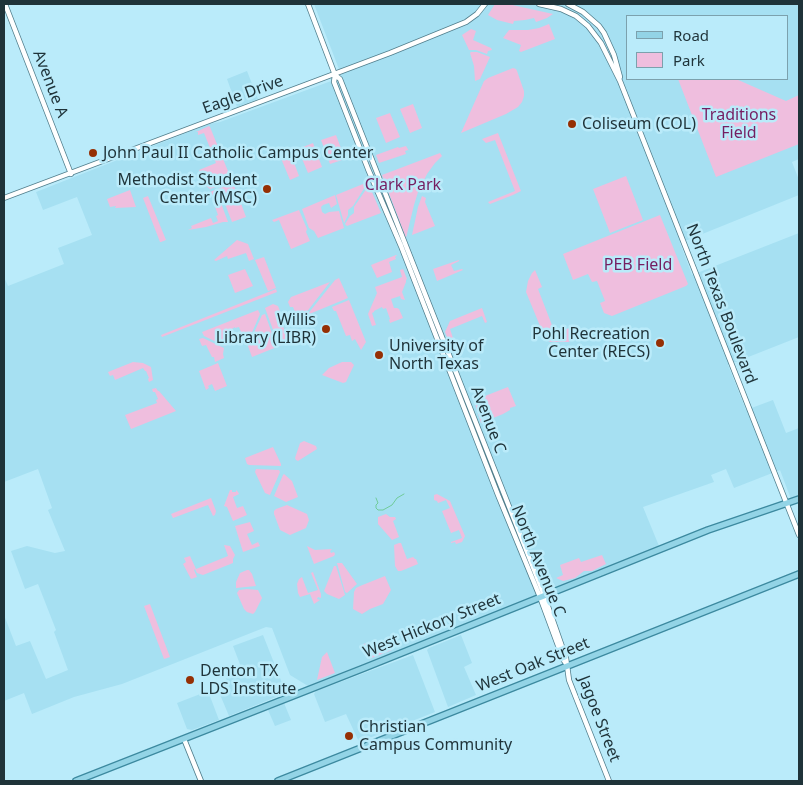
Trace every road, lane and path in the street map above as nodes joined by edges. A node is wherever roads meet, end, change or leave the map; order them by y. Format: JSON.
{"nodes":[{"id":1,"x":4,"y":4,"type":"edge"},
{"id":2,"x":308,"y":4,"type":"edge"},
{"id":3,"x":484,"y":4,"type":"edge"},
{"id":4,"x":539,"y":4,"type":"edge"},
{"id":5,"x":568,"y":4,"type":"edge"},
{"id":6,"x":335,"y":74,"type":"junction"},
{"id":7,"x":620,"y":81,"type":"junction"},
{"id":8,"x":71,"y":174,"type":"junction"},
{"id":9,"x":4,"y":198,"type":"edge"},
{"id":10,"x":486,"y":465,"type":"joint"},
{"id":11,"x":799,"y":499,"type":"edge"},
{"id":12,"x":787,"y":504,"type":"junction"},
{"id":13,"x":799,"y":535,"type":"edge"},
{"id":14,"x":799,"y":574,"type":"edge"},
{"id":15,"x":542,"y":596,"type":"junction"},
{"id":16,"x":567,"y":666,"type":"junction"},
{"id":17,"x":184,"y":739,"type":"junction"},
{"id":18,"x":76,"y":781,"type":"edge"},
{"id":19,"x":201,"y":781,"type":"edge"},
{"id":20,"x":278,"y":781,"type":"edge"},
{"id":21,"x":609,"y":781,"type":"edge"}],
"edges":[{"from":1,"to":8,"type":"street","name":"Avenue A"},
{"from":2,"to":6,"type":"street","name":"Avenue C"},
{"from":3,"to":6,"type":"street","name":"Eagle Drive"},
{"from":4,"to":7,"type":"street","name":"North Texas Boulevard"},
{"from":5,"to":7,"type":"street","name":"North Texas Boulevard"},
{"from":6,"to":8,"type":"street","name":"Eagle Drive"},
{"from":6,"to":10,"type":"street","name":"Avenue C"},
{"from":6,"to":15,"type":"street","name":"Avenue C"},
{"from":7,"to":12,"type":"street","name":"North Texas Boulevard"},
{"from":8,"to":9,"type":"street","name":"Eagle Drive"},
{"from":10,"to":15,"type":"street","name":"North Avenue C"},
{"from":11,"to":12,"type":"main road","name":"West Hickory Street"},
{"from":12,"to":13,"type":"street","name":"North Texas Boulevard"},
{"from":12,"to":15,"type":"main road","name":"West Hickory Street"},
{"from":14,"to":16,"type":"main road","name":"West Oak Street"},
{"from":15,"to":16,"type":"street","name":"North Avenue C"},
{"from":15,"to":17,"type":"main road","name":"West Hickory Street"},
{"from":16,"to":20,"type":"main road","name":"West Oak Street"},
{"from":16,"to":21,"type":"street","name":"Jagoe Street"},
{"from":17,"to":18,"type":"main road","name":"West Hickory Street"},
{"from":17,"to":19,"type":"street"}]}
